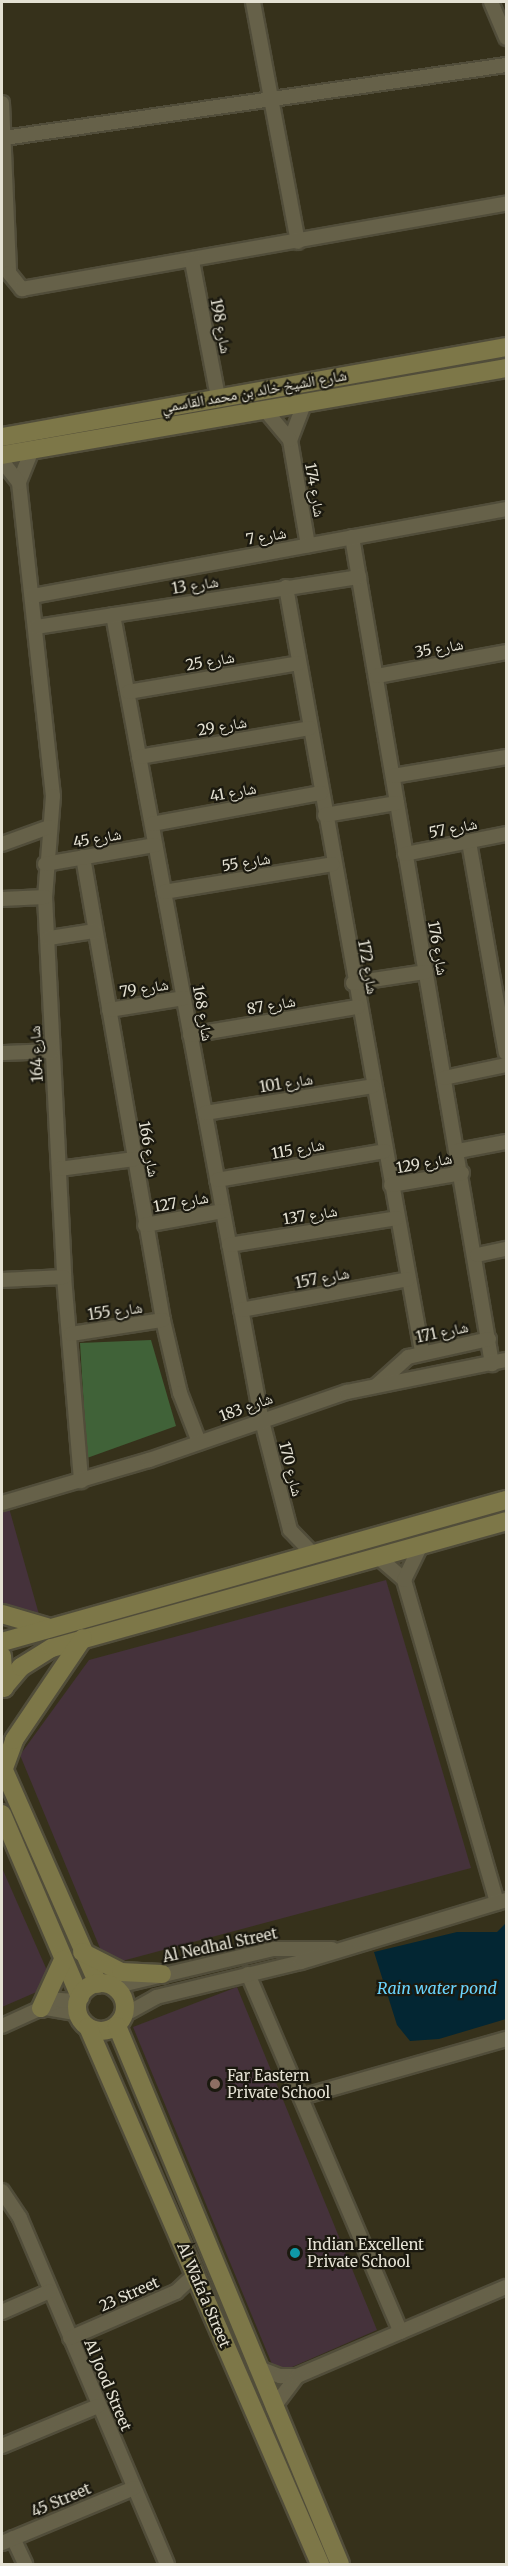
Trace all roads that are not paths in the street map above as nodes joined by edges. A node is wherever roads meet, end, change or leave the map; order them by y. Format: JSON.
{"nodes":[{"id":1,"x":253,"y":2,"type":"edge"},
{"id":2,"x":491,"y":2,"type":"edge"},
{"id":3,"x":507,"y":38,"type":"edge"},
{"id":4,"x":507,"y":65,"type":"edge"},
{"id":5,"x":271,"y":99,"type":"junction"},
{"id":6,"x":2,"y":104,"type":"edge"},
{"id":7,"x":4,"y":138,"type":"junction"},
{"id":8,"x":507,"y":204,"type":"edge"},
{"id":9,"x":298,"y":242,"type":"junction"},
{"id":10,"x":192,"y":261,"type":"junction"},
{"id":11,"x":507,"y":346,"type":"edge"},
{"id":12,"x":507,"y":368,"type":"edge"},
{"id":13,"x":218,"y":397,"type":"junction"},
{"id":14,"x":304,"y":404,"type":"junction"},
{"id":15,"x":265,"y":410,"type":"junction"},
{"id":16,"x":2,"y":437,"type":"edge"},
{"id":17,"x":290,"y":440,"type":"junction"},
{"id":18,"x":32,"y":450,"type":"junction"},
{"id":19,"x":2,"y":455,"type":"edge"},
{"id":20,"x":2,"y":461,"type":"edge"},
{"id":21,"x":19,"y":483,"type":"junction"},
{"id":22,"x":507,"y":509,"type":"edge"},
{"id":23,"x":352,"y":537,"type":"junction"},
{"id":24,"x":308,"y":545,"type":"junction"},
{"id":25,"x":359,"y":577,"type":"junction"},
{"id":26,"x":286,"y":587,"type":"junction"},
{"id":27,"x":32,"y":596,"type":"junction"},
{"id":28,"x":113,"y":615,"type":"junction"},
{"id":29,"x":36,"y":627,"type":"junction"},
{"id":30,"x":507,"y":652,"type":"edge"},
{"id":31,"x":299,"y":663,"type":"junction"},
{"id":32,"x":377,"y":676,"type":"junction"},
{"id":33,"x":128,"y":692,"type":"junction"},
{"id":34,"x":310,"y":728,"type":"junction"},
{"id":35,"x":139,"y":757,"type":"junction"},
{"id":36,"x":507,"y":757,"type":"edge"},
{"id":37,"x":393,"y":776,"type":"junction"},
{"id":38,"x":321,"y":793,"type":"junction"},
{"id":39,"x":397,"y":803,"type":"junction"},
{"id":40,"x":325,"y":815,"type":"junction"},
{"id":41,"x":152,"y":824,"type":"junction"},
{"id":42,"x":49,"y":827,"type":"junction"},
{"id":43,"x":507,"y":834,"type":"edge"},
{"id":44,"x":468,"y":842,"type":"junction"},
{"id":45,"x":2,"y":844,"type":"edge"},
{"id":46,"x":156,"y":844,"type":"junction"},
{"id":47,"x":405,"y":854,"type":"junction"},
{"id":48,"x":83,"y":857,"type":"junction"},
{"id":49,"x":45,"y":864,"type":"junction"},
{"id":50,"x":333,"y":864,"type":"junction"},
{"id":51,"x":164,"y":892,"type":"junction"},
{"id":52,"x":45,"y":897,"type":"junction"},
{"id":53,"x":2,"y":899,"type":"edge"},
{"id":54,"x":94,"y":931,"type":"junction"},
{"id":55,"x":49,"y":938,"type":"junction"},
{"id":56,"x":426,"y":972,"type":"junction"},
{"id":57,"x":354,"y":983,"type":"junction"},
{"id":58,"x":184,"y":998,"type":"junction"},
{"id":59,"x":358,"y":1007,"type":"junction"},
{"id":60,"x":109,"y":1010,"type":"junction"},
{"id":61,"x":190,"y":1035,"type":"junction"},
{"id":62,"x":52,"y":1051,"type":"junction"},
{"id":63,"x":2,"y":1053,"type":"edge"},
{"id":64,"x":507,"y":1053,"type":"edge"},
{"id":65,"x":507,"y":1065,"type":"edge"},
{"id":66,"x":444,"y":1078,"type":"junction"},
{"id":67,"x":373,"y":1086,"type":"junction"},
{"id":68,"x":205,"y":1113,"type":"junction"},
{"id":69,"x":507,"y":1142,"type":"edge"},
{"id":70,"x":385,"y":1151,"type":"junction"},
{"id":71,"x":458,"y":1151,"type":"junction"},
{"id":72,"x":134,"y":1159,"type":"junction"},
{"id":73,"x":59,"y":1169,"type":"junction"},
{"id":74,"x":462,"y":1173,"type":"junction"},
{"id":75,"x":217,"y":1180,"type":"junction"},
{"id":76,"x":391,"y":1185,"type":"junction"},
{"id":77,"x":223,"y":1211,"type":"junction"},
{"id":78,"x":397,"y":1218,"type":"junction"},
{"id":79,"x":145,"y":1225,"type":"junction"},
{"id":80,"x":229,"y":1245,"type":"junction"},
{"id":81,"x":507,"y":1249,"type":"edge"},
{"id":82,"x":477,"y":1255,"type":"junction"},
{"id":83,"x":64,"y":1277,"type":"junction"},
{"id":84,"x":408,"y":1279,"type":"junction"},
{"id":85,"x":2,"y":1280,"type":"edge"},
{"id":86,"x":241,"y":1310,"type":"junction"},
{"id":87,"x":163,"y":1320,"type":"junction"},
{"id":88,"x":71,"y":1334,"type":"junction"},
{"id":89,"x":489,"y":1339,"type":"junction"},
{"id":90,"x":422,"y":1352,"type":"junction"},
{"id":91,"x":507,"y":1360,"type":"edge"},
{"id":92,"x":492,"y":1364,"type":"junction"},
{"id":93,"x":377,"y":1385,"type":"junction"},
{"id":94,"x":261,"y":1417,"type":"junction"},
{"id":95,"x":199,"y":1442,"type":"junction"},
{"id":96,"x":81,"y":1481,"type":"junction"},
{"id":97,"x":507,"y":1500,"type":"edge"},
{"id":98,"x":2,"y":1503,"type":"edge"},
{"id":99,"x":507,"y":1521,"type":"edge"},
{"id":100,"x":290,"y":1530,"type":"junction"},
{"id":101,"x":421,"y":1545,"type":"junction"},
{"id":102,"x":312,"y":1553,"type":"junction"},
{"id":103,"x":378,"y":1557,"type":"junction"},
{"id":104,"x":279,"y":1563,"type":"junction"},
{"id":105,"x":404,"y":1581,"type":"junction"},
{"id":106,"x":2,"y":1614,"type":"edge"},
{"id":107,"x":55,"y":1628,"type":"junction"},
{"id":108,"x":83,"y":1638,"type":"junction"},
{"id":109,"x":2,"y":1642,"type":"edge"},
{"id":110,"x":2,"y":1656,"type":"edge"},
{"id":111,"x":3,"y":1691,"type":"edge"},
{"id":112,"x":2,"y":1769,"type":"edge"},
{"id":113,"x":2,"y":1814,"type":"edge"},
{"id":114,"x":502,"y":1902,"type":"edge"},
{"id":115,"x":334,"y":1949,"type":"junction"},
{"id":116,"x":82,"y":1952,"type":"junction"},
{"id":117,"x":63,"y":1960,"type":"junction"},
{"id":118,"x":162,"y":1974,"type":"junction"},
{"id":119,"x":248,"y":1974,"type":"junction"},
{"id":120,"x":106,"y":1985,"type":"junction"},
{"id":121,"x":41,"y":2008,"type":"junction"},
{"id":122,"x":81,"y":2010,"type":"junction"},
{"id":123,"x":120,"y":2020,"type":"junction"},
{"id":124,"x":2,"y":2026,"type":"edge"},
{"id":125,"x":507,"y":2039,"type":"edge"},
{"id":126,"x":301,"y":2097,"type":"junction"},
{"id":127,"x":2,"y":2184,"type":"edge"},
{"id":128,"x":2,"y":2191,"type":"edge"},
{"id":129,"x":20,"y":2218,"type":"junction"},
{"id":130,"x":195,"y":2274,"type":"junction"},
{"id":131,"x":507,"y":2287,"type":"edge"},
{"id":132,"x":50,"y":2291,"type":"junction"},
{"id":133,"x":2,"y":2312,"type":"edge"},
{"id":134,"x":401,"y":2332,"type":"junction"},
{"id":135,"x":70,"y":2338,"type":"junction"},
{"id":136,"x":255,"y":2366,"type":"junction"},
{"id":137,"x":297,"y":2376,"type":"junction"},
{"id":138,"x":98,"y":2406,"type":"junction"},
{"id":139,"x":273,"y":2408,"type":"junction"},
{"id":140,"x":2,"y":2446,"type":"edge"},
{"id":141,"x":134,"y":2488,"type":"junction"},
{"id":142,"x":7,"y":2540,"type":"edge"},
{"id":143,"x":25,"y":2565,"type":"edge"},
{"id":144,"x":167,"y":2565,"type":"edge"},
{"id":145,"x":320,"y":2565,"type":"edge"},
{"id":146,"x":340,"y":2565,"type":"edge"}],
"edges":[{"from":1,"to":5,"type":"street"},
{"from":2,"to":3,"type":"street"},
{"from":4,"to":5,"type":"street"},
{"from":5,"to":7,"type":"street"},
{"from":5,"to":9,"type":"street"},
{"from":6,"to":7,"type":"street"},
{"from":7,"to":10,"type":"street"},
{"from":8,"to":9,"type":"street"},
{"from":9,"to":10,"type":"street"},
{"from":10,"to":13,"type":"street","name":"شارع 198"},
{"from":11,"to":13,"type":"street","name":"شارع الشيخ خالد بن محمد القاسمي"},
{"from":12,"to":14,"type":"street","name":"شارع الشيخ خالد بن محمد القاسمي"},
{"from":13,"to":16,"type":"street","name":"شارع الشيخ خالد بن محمد القاسمي"},
{"from":14,"to":15,"type":"street","name":"شارع الشيخ خالد بن محمد القاسمي"},
{"from":14,"to":17,"type":"street"},
{"from":15,"to":17,"type":"street"},
{"from":15,"to":18,"type":"street","name":"شارع الشيخ خالد بن محمد القاسمي"},
{"from":17,"to":24,"type":"street","name":"شارع 174"},
{"from":18,"to":19,"type":"street","name":"شارع الشيخ خالد بن محمد القاسمي"},
{"from":18,"to":21,"type":"street"},
{"from":20,"to":21,"type":"street"},
{"from":21,"to":27,"type":"street","name":"شارع 164"},
{"from":22,"to":23,"type":"street","name":"شارع 7"},
{"from":23,"to":24,"type":"street","name":"شارع 7"},
{"from":23,"to":25,"type":"street","name":"شارع 176"},
{"from":24,"to":27,"type":"street","name":"شارع 7"},
{"from":25,"to":26,"type":"street","name":"شارع 13"},
{"from":25,"to":32,"type":"street","name":"شارع 176"},
{"from":26,"to":28,"type":"street","name":"شارع 13"},
{"from":26,"to":31,"type":"street","name":"شارع 172"},
{"from":27,"to":29,"type":"street","name":"شارع 164"},
{"from":28,"to":29,"type":"street","name":"شارع 13"},
{"from":28,"to":33,"type":"street","name":"شارع 168"},
{"from":29,"to":42,"type":"street","name":"شارع 164"},
{"from":30,"to":32,"type":"street","name":"شارع 35"},
{"from":31,"to":33,"type":"street","name":"شارع 25"},
{"from":31,"to":34,"type":"street","name":"شارع 172"},
{"from":32,"to":37,"type":"street","name":"شارع 176"},
{"from":33,"to":35,"type":"street","name":"شارع 168"},
{"from":34,"to":35,"type":"street","name":"شارع 29"},
{"from":34,"to":38,"type":"street","name":"شارع 172"},
{"from":35,"to":41,"type":"street","name":"شارع 168"},
{"from":36,"to":37,"type":"street"},
{"from":37,"to":39,"type":"street","name":"شارع 176"},
{"from":38,"to":40,"type":"street","name":"شارع 172"},
{"from":38,"to":41,"type":"street","name":"شارع 41"},
{"from":39,"to":40,"type":"street"},
{"from":39,"to":47,"type":"street","name":"شارع 176"},
{"from":40,"to":50,"type":"street","name":"شارع 172"},
{"from":41,"to":46,"type":"street","name":"شارع 168"},
{"from":42,"to":45,"type":"street"},
{"from":42,"to":49,"type":"street","name":"شارع 164"},
{"from":43,"to":44,"type":"street","name":"شارع 57"},
{"from":44,"to":47,"type":"street","name":"شارع 57"},
{"from":44,"to":64,"type":"street"},
{"from":46,"to":48,"type":"street","name":"شارع 45"},
{"from":46,"to":51,"type":"street","name":"شارع 168"},
{"from":47,"to":56,"type":"street","name":"شارع 176"},
{"from":48,"to":49,"type":"street","name":"شارع 45"},
{"from":48,"to":54,"type":"street","name":"شارع 166"},
{"from":49,"to":52,"type":"street","name":"شارع 164"},
{"from":50,"to":51,"type":"street","name":"شارع 55"},
{"from":50,"to":57,"type":"street","name":"شارع 172"},
{"from":51,"to":58,"type":"street","name":"شارع 168"},
{"from":52,"to":53,"type":"street"},
{"from":52,"to":55,"type":"street","name":"شارع 164"},
{"from":54,"to":55,"type":"street"},
{"from":54,"to":60,"type":"street","name":"شارع 166"},
{"from":55,"to":62,"type":"street","name":"شارع 164"},
{"from":56,"to":57,"type":"street"},
{"from":56,"to":66,"type":"street","name":"شارع 176"},
{"from":57,"to":59,"type":"street","name":"شارع 172"},
{"from":58,"to":60,"type":"street","name":"شارع 79"},
{"from":58,"to":61,"type":"street","name":"شارع 168"},
{"from":59,"to":61,"type":"street","name":"شارع 87"},
{"from":59,"to":67,"type":"street","name":"شارع 172"},
{"from":60,"to":72,"type":"street","name":"شارع 166"},
{"from":61,"to":68,"type":"street","name":"شارع 168"},
{"from":62,"to":63,"type":"street"},
{"from":62,"to":73,"type":"street","name":"شارع 164"},
{"from":65,"to":66,"type":"street"},
{"from":66,"to":71,"type":"street","name":"شارع 176"},
{"from":67,"to":68,"type":"street","name":"شارع 101"},
{"from":67,"to":70,"type":"street","name":"شارع 172"},
{"from":68,"to":75,"type":"street","name":"شارع 168"},
{"from":69,"to":71,"type":"street"},
{"from":70,"to":75,"type":"street","name":"شارع 115"},
{"from":70,"to":76,"type":"street","name":"شارع 172"},
{"from":71,"to":74,"type":"street","name":"شارع 176"},
{"from":72,"to":73,"type":"street"},
{"from":72,"to":79,"type":"street","name":"شارع 166"},
{"from":73,"to":83,"type":"street","name":"شارع 164"},
{"from":74,"to":76,"type":"street","name":"شارع 129"},
{"from":74,"to":82,"type":"street","name":"شارع 176"},
{"from":75,"to":77,"type":"street","name":"شارع 168"},
{"from":76,"to":78,"type":"street","name":"شارع 172"},
{"from":77,"to":79,"type":"street","name":"شارع 127"},
{"from":77,"to":80,"type":"street","name":"شارع 168"},
{"from":78,"to":80,"type":"street","name":"شارع 137"},
{"from":78,"to":84,"type":"street","name":"شارع 172"},
{"from":79,"to":87,"type":"street","name":"شارع 166"},
{"from":80,"to":86,"type":"street","name":"شارع 168"},
{"from":81,"to":82,"type":"street"},
{"from":82,"to":89,"type":"street","name":"شارع 176"},
{"from":83,"to":85,"type":"street"},
{"from":83,"to":88,"type":"street","name":"شارع 164"},
{"from":84,"to":86,"type":"street","name":"شارع 157"},
{"from":84,"to":90,"type":"street","name":"شارع 172"},
{"from":86,"to":94,"type":"street","name":"شارع 168"},
{"from":87,"to":88,"type":"street","name":"شارع 155"},
{"from":87,"to":95,"type":"street","name":"شارع 166"},
{"from":88,"to":96,"type":"street","name":"شارع 164"},
{"from":89,"to":90,"type":"street","name":"شارع 171"},
{"from":89,"to":92,"type":"street","name":"شارع 176"},
{"from":90,"to":93,"type":"street","name":"شارع 171"},
{"from":91,"to":92,"type":"street","name":"شارع 183"},
{"from":92,"to":93,"type":"street","name":"شارع 183"},
{"from":93,"to":94,"type":"street","name":"شارع 183"},
{"from":94,"to":95,"type":"street","name":"شارع 183"},
{"from":94,"to":100,"type":"street","name":"شارع 170"},
{"from":95,"to":96,"type":"street","name":"شارع 183"},
{"from":96,"to":98,"type":"street","name":"شارع 183"},
{"from":97,"to":102,"type":"street"},
{"from":99,"to":101,"type":"street"},
{"from":100,"to":102,"type":"street","name":"شارع 170"},
{"from":100,"to":104,"type":"street"},
{"from":101,"to":103,"type":"street"},
{"from":101,"to":105,"type":"street"},
{"from":102,"to":104,"type":"street"},
{"from":103,"to":105,"type":"street"},
{"from":103,"to":108,"type":"street"},
{"from":104,"to":107,"type":"street"},
{"from":105,"to":114,"type":"street"},
{"from":106,"to":107,"type":"street"},
{"from":107,"to":109,"type":"street"},
{"from":108,"to":111,"type":"street"},
{"from":108,"to":112,"type":"street"},
{"from":110,"to":111,"type":"street"},
{"from":112,"to":116,"type":"street"},
{"from":113,"to":117,"type":"street","name":"Al Wafa'a Street"},
{"from":114,"to":115,"type":"street","name":"Al Nedhal Street"},
{"from":115,"to":118,"type":"street","name":"Al Nedhal Street"},
{"from":115,"to":119,"type":"street","name":"Al Nedhal Street"},
{"from":116,"to":118,"type":"street"},
{"from":116,"to":120,"type":"street"},
{"from":117,"to":121,"type":"street"},
{"from":117,"to":122,"type":"street","name":"Al Wafa'a Street"},
{"from":118,"to":120,"type":"street","name":"Al Nedhal Street"},
{"from":119,"to":123,"type":"street","name":"Al Nedhal Street"},
{"from":119,"to":126,"type":"street"},
{"from":120,"to":122,"type":"street"},
{"from":120,"to":123,"type":"street","name":"Al Wafa'a Street"},
{"from":121,"to":122,"type":"street"},
{"from":121,"to":124,"type":"street"},
{"from":122,"to":123,"type":"street"},
{"from":122,"to":130,"type":"street","name":"Al Wafa'a Street"},
{"from":123,"to":136,"type":"street","name":"Al Wafa'a Street"},
{"from":125,"to":126,"type":"street"},
{"from":126,"to":134,"type":"street"},
{"from":127,"to":129,"type":"street","name":"Al Jood Street"},
{"from":128,"to":129,"type":"street","name":"Al Jood Street"},
{"from":129,"to":132,"type":"street","name":"Al Jood Street"},
{"from":130,"to":135,"type":"street","name":"23 Street"},
{"from":130,"to":145,"type":"street","name":"Al Wafa'a Street"},
{"from":131,"to":134,"type":"street"},
{"from":132,"to":133,"type":"street"},
{"from":132,"to":135,"type":"street","name":"Al Jood Street"},
{"from":134,"to":137,"type":"street"},
{"from":135,"to":138,"type":"street","name":"Al Jood Street"},
{"from":136,"to":137,"type":"street"},
{"from":136,"to":139,"type":"street","name":"Al Wafa'a Street"},
{"from":137,"to":139,"type":"street"},
{"from":138,"to":140,"type":"street"},
{"from":138,"to":141,"type":"street","name":"Al Jood Street"},
{"from":139,"to":146,"type":"street","name":"Al Wafa'a Street"},
{"from":141,"to":142,"type":"street","name":"45 Street"},
{"from":141,"to":144,"type":"street","name":"Al Jood Street"},
{"from":142,"to":143,"type":"street"}]}
